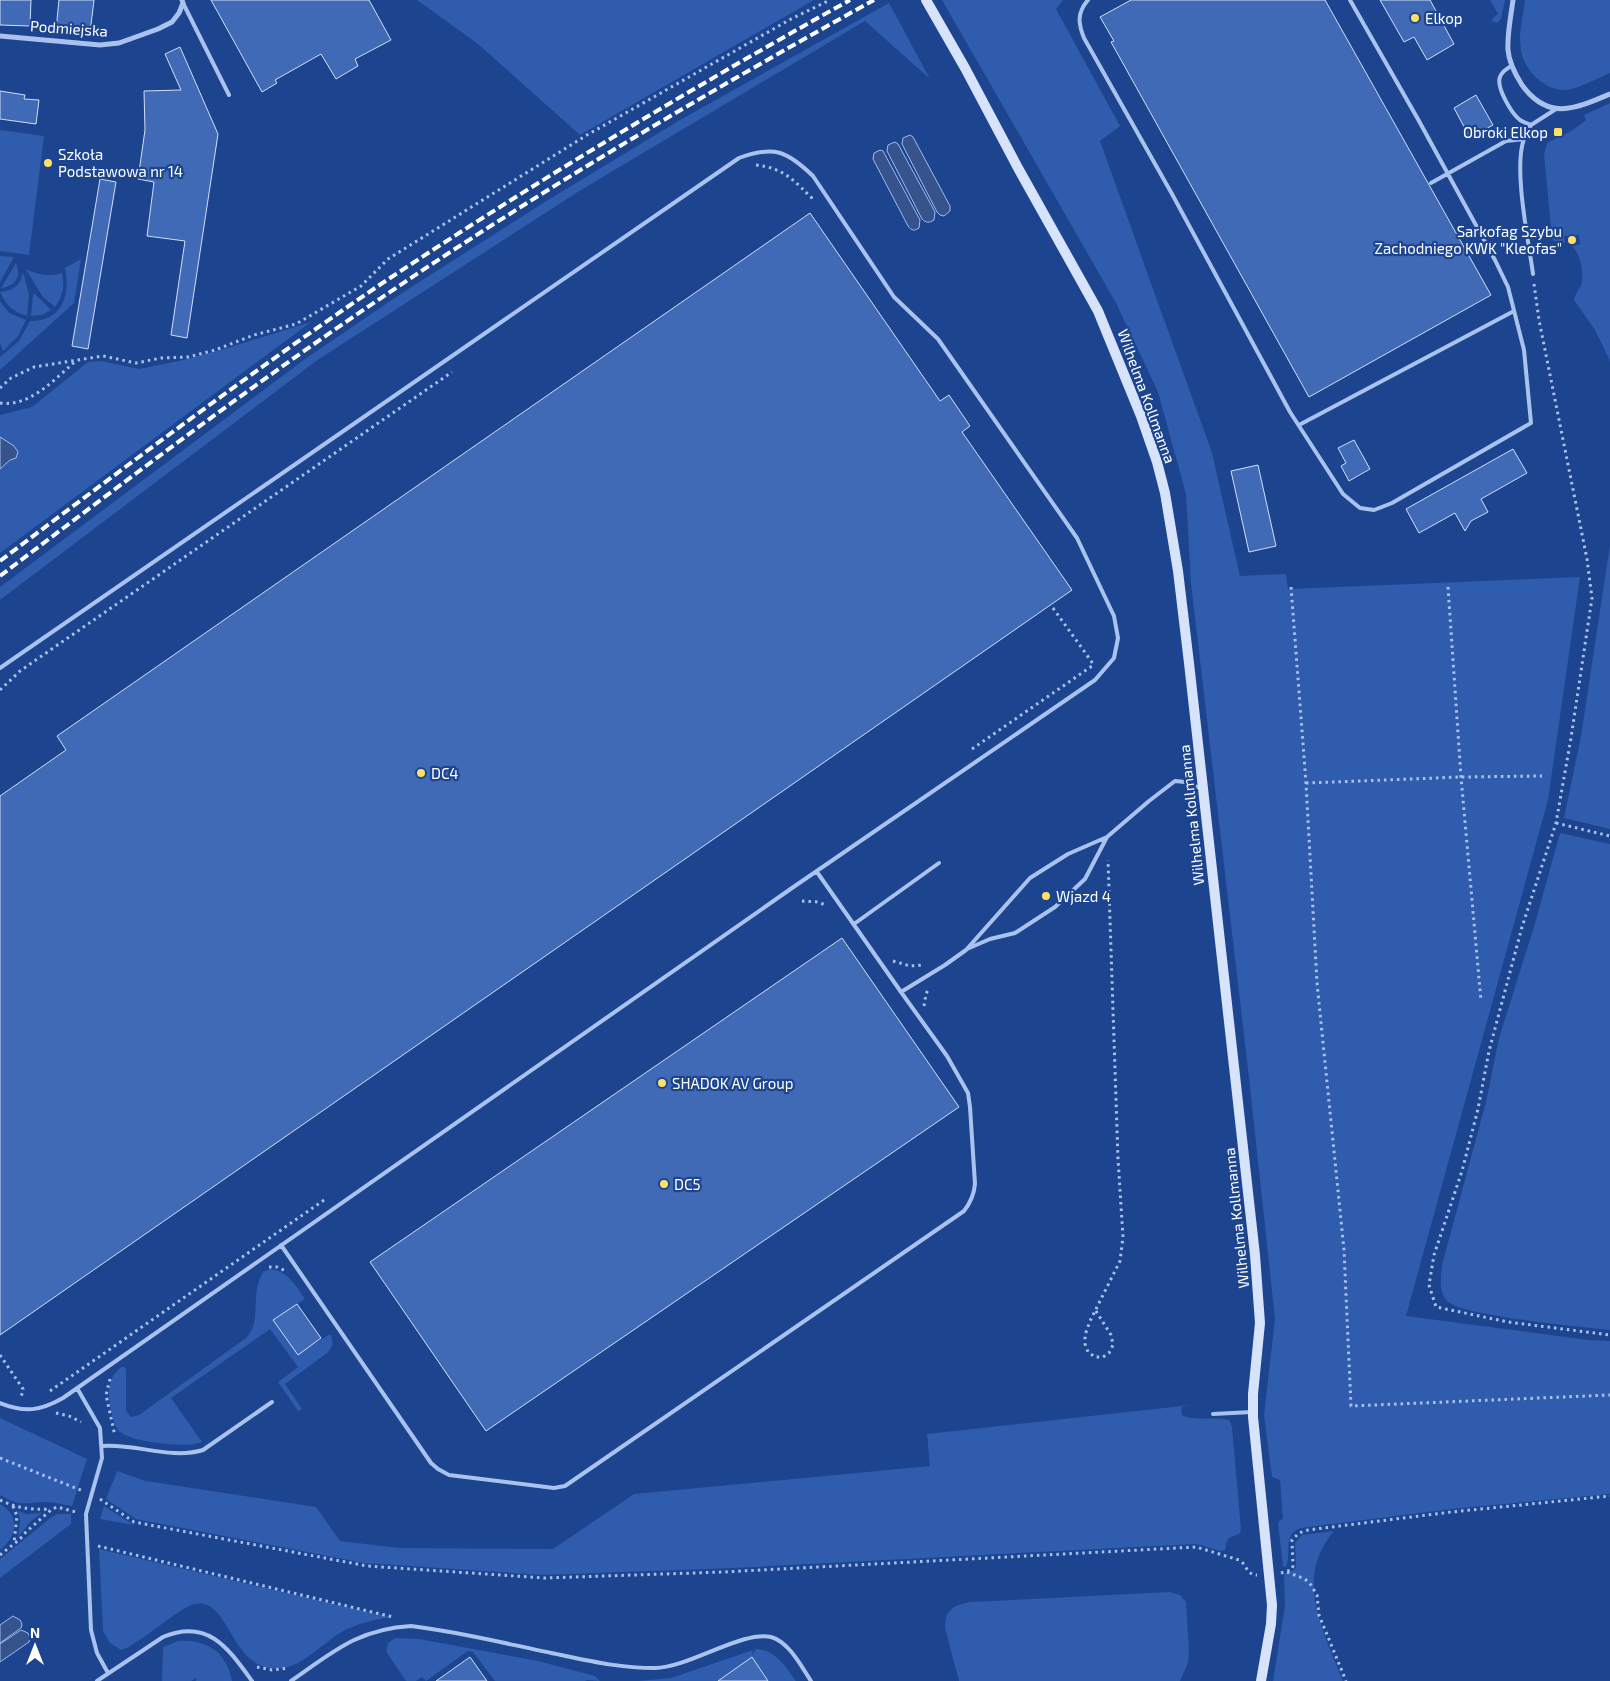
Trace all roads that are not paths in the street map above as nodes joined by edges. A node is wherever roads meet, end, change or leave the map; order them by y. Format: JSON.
{"nodes":[{"id":1,"x":926,"y":0,"type":"edge"},
{"id":2,"x":1088,"y":0,"type":"edge"},
{"id":3,"x":1350,"y":0,"type":"edge"},
{"id":4,"x":1513,"y":0,"type":"edge"},
{"id":5,"x":183,"y":2,"type":"edge"},
{"id":6,"x":0,"y":36,"type":"edge"},
{"id":7,"x":1511,"y":66,"type":"junction"},
{"id":8,"x":1610,"y":94,"type":"edge"},
{"id":9,"x":229,"y":95,"type":"dead end"},
{"id":10,"x":1556,"y":109,"type":"junction"},
{"id":11,"x":1531,"y":126,"type":"junction"},
{"id":12,"x":1524,"y":139,"type":"junction"},
{"id":13,"x":1447,"y":174,"type":"junction"},
{"id":14,"x":1431,"y":183,"type":"dead end"},
{"id":15,"x":1533,"y":274,"type":"road end"},
{"id":16,"x":1514,"y":311,"type":"junction"},
{"id":17,"x":1299,"y":425,"type":"junction"},
{"id":18,"x":0,"y":668,"type":"edge"},
{"id":19,"x":1204,"y":790,"type":"junction"},
{"id":20,"x":1107,"y":837,"type":"junction"},
{"id":21,"x":939,"y":863,"type":"dead end"},
{"id":22,"x":817,"y":872,"type":"junction"},
{"id":23,"x":854,"y":924,"type":"junction"},
{"id":24,"x":966,"y":950,"type":"junction"},
{"id":25,"x":901,"y":992,"type":"junction"},
{"id":26,"x":281,"y":1245,"type":"junction"},
{"id":27,"x":77,"y":1388,"type":"junction"},
{"id":28,"x":272,"y":1402,"type":"dead end"},
{"id":29,"x":0,"y":1403,"type":"edge"},
{"id":30,"x":1252,"y":1412,"type":"junction"},
{"id":31,"x":1213,"y":1414,"type":"dead end"},
{"id":32,"x":102,"y":1446,"type":"junction"},
{"id":33,"x":108,"y":1673,"type":"junction"},
{"id":34,"x":97,"y":1681,"type":"edge"},
{"id":35,"x":252,"y":1681,"type":"edge"},
{"id":36,"x":291,"y":1681,"type":"edge"},
{"id":37,"x":811,"y":1681,"type":"edge"},
{"id":38,"x":1261,"y":1681,"type":"edge"}],
"edges":[{"from":1,"to":19,"type":"street","name":"Wilhelma Kollmanna"},
{"from":2,"to":17,"type":"lane"},
{"from":3,"to":13,"type":"lane"},
{"from":4,"to":7,"type":"street"},
{"from":5,"to":6,"type":"street","name":"Podmiejska"},
{"from":5,"to":9,"type":"lane"},
{"from":7,"to":10,"type":"street"},
{"from":7,"to":11,"type":"lane"},
{"from":8,"to":10,"type":"street"},
{"from":10,"to":11,"type":"lane"},
{"from":11,"to":12,"type":"lane"},
{"from":12,"to":13,"type":"lane"},
{"from":12,"to":15,"type":"lane"},
{"from":13,"to":14,"type":"lane"},
{"from":13,"to":16,"type":"lane"},
{"from":16,"to":17,"type":"lane"},
{"from":16,"to":17,"type":"lane"},
{"from":18,"to":22,"type":"lane"},
{"from":19,"to":20,"type":"lane"},
{"from":19,"to":30,"type":"street","name":"Wilhelma Kollmanna"},
{"from":20,"to":24,"type":"lane"},
{"from":20,"to":24,"type":"lane"},
{"from":21,"to":23,"type":"lane"},
{"from":22,"to":23,"type":"lane"},
{"from":22,"to":26,"type":"lane"},
{"from":23,"to":25,"type":"lane"},
{"from":24,"to":25,"type":"lane"},
{"from":25,"to":26,"type":"lane"},
{"from":26,"to":27,"type":"lane"},
{"from":27,"to":29,"type":"lane"},
{"from":27,"to":32,"type":"lane"},
{"from":28,"to":32,"type":"lane"},
{"from":30,"to":31,"type":"lane"},
{"from":30,"to":38,"type":"street","name":"Wilhelma Kollmanna"},
{"from":32,"to":33,"type":"lane"},
{"from":33,"to":34,"type":"lane"},
{"from":33,"to":35,"type":"lane"},
{"from":36,"to":37,"type":"lane"}]}
